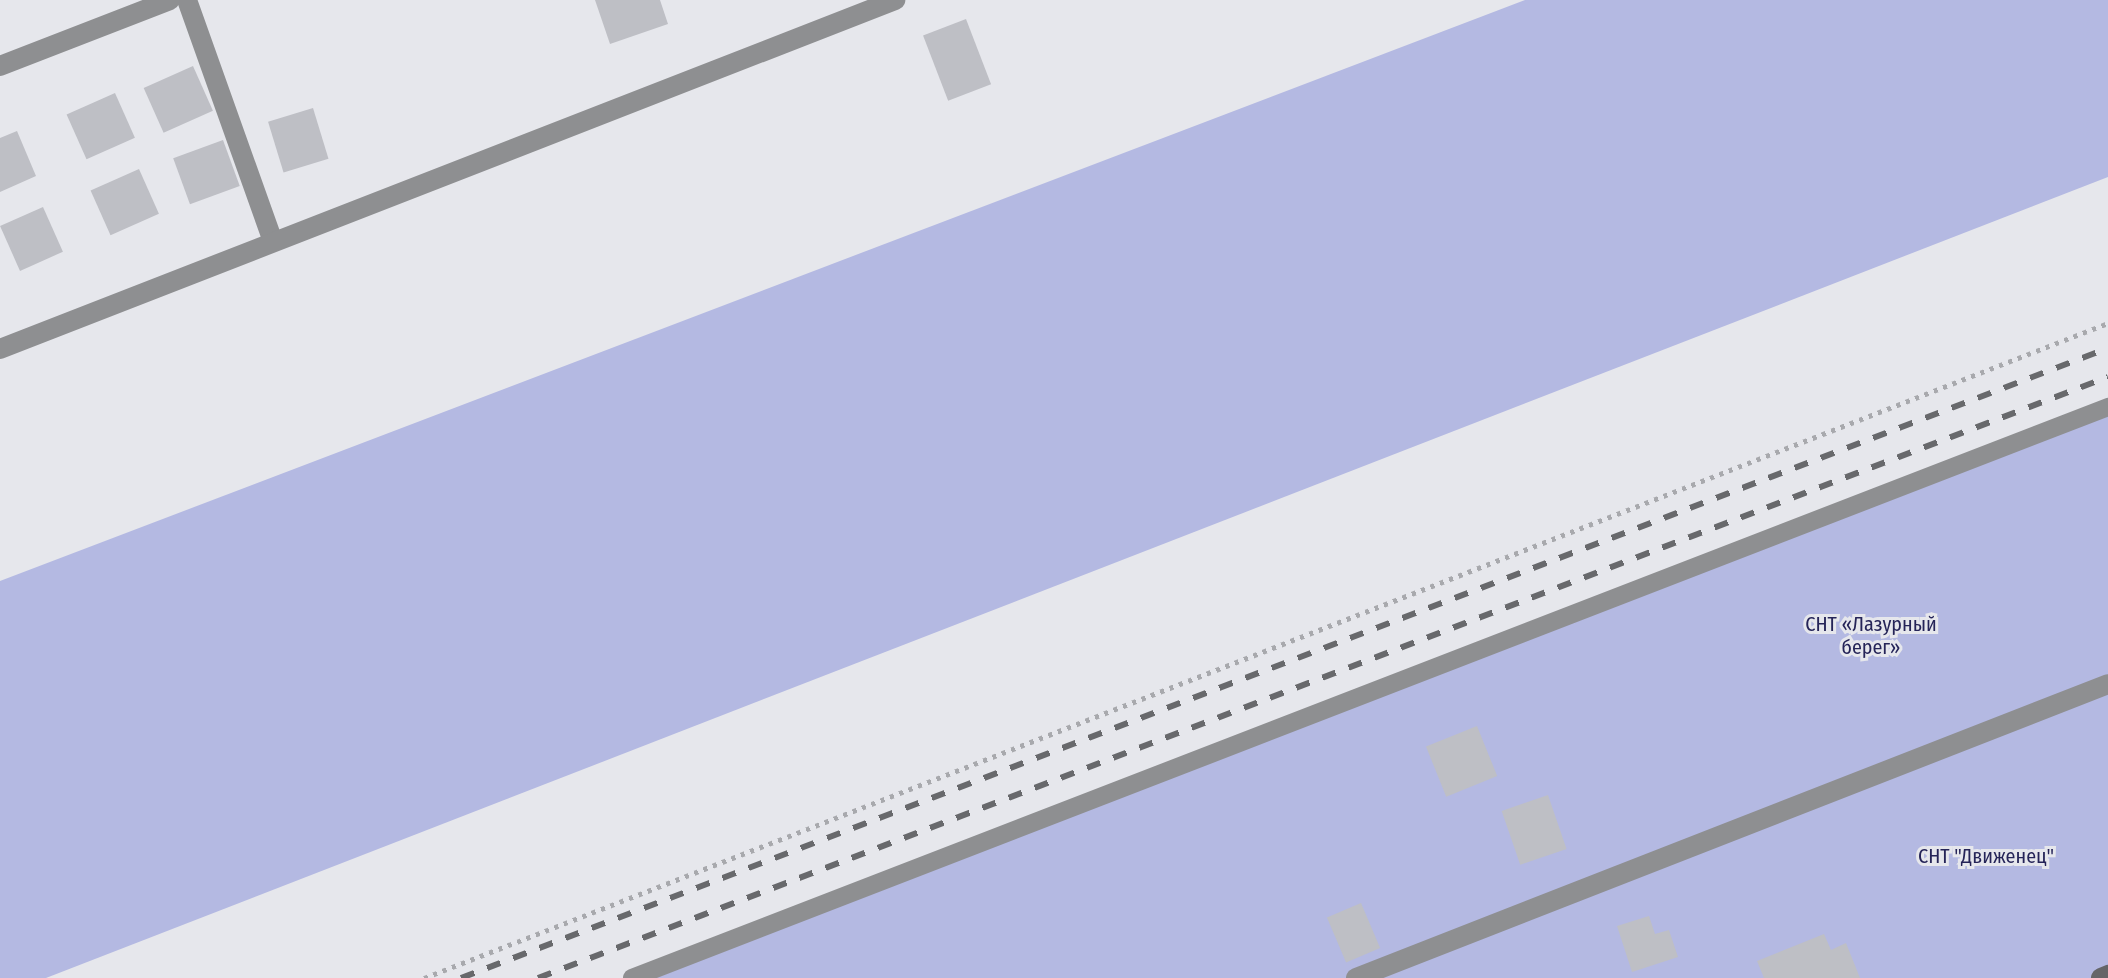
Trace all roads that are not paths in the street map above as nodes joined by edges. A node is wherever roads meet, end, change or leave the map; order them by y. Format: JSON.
{"nodes":[{"id":1,"x":170,"y":0,"type":"edge"},
{"id":2,"x":187,"y":0,"type":"edge"},
{"id":3,"x":895,"y":0,"type":"edge"},
{"id":4,"x":0,"y":66,"type":"edge"},
{"id":5,"x":273,"y":241,"type":"junction"},
{"id":6,"x":0,"y":349,"type":"edge"},
{"id":7,"x":2108,"y":407,"type":"edge"},
{"id":8,"x":2108,"y":684,"type":"edge"},
{"id":9,"x":2108,"y":975,"type":"edge"},
{"id":10,"x":632,"y":978,"type":"edge"},
{"id":11,"x":1356,"y":978,"type":"edge"},
{"id":12,"x":2101,"y":978,"type":"edge"}],
"edges":[{"from":1,"to":4,"type":"street"},
{"from":2,"to":5,"type":"street"},
{"from":3,"to":5,"type":"street"},
{"from":5,"to":6,"type":"street"},
{"from":7,"to":10,"type":"lane"},
{"from":8,"to":11,"type":"street"},
{"from":9,"to":12,"type":"street"}]}
